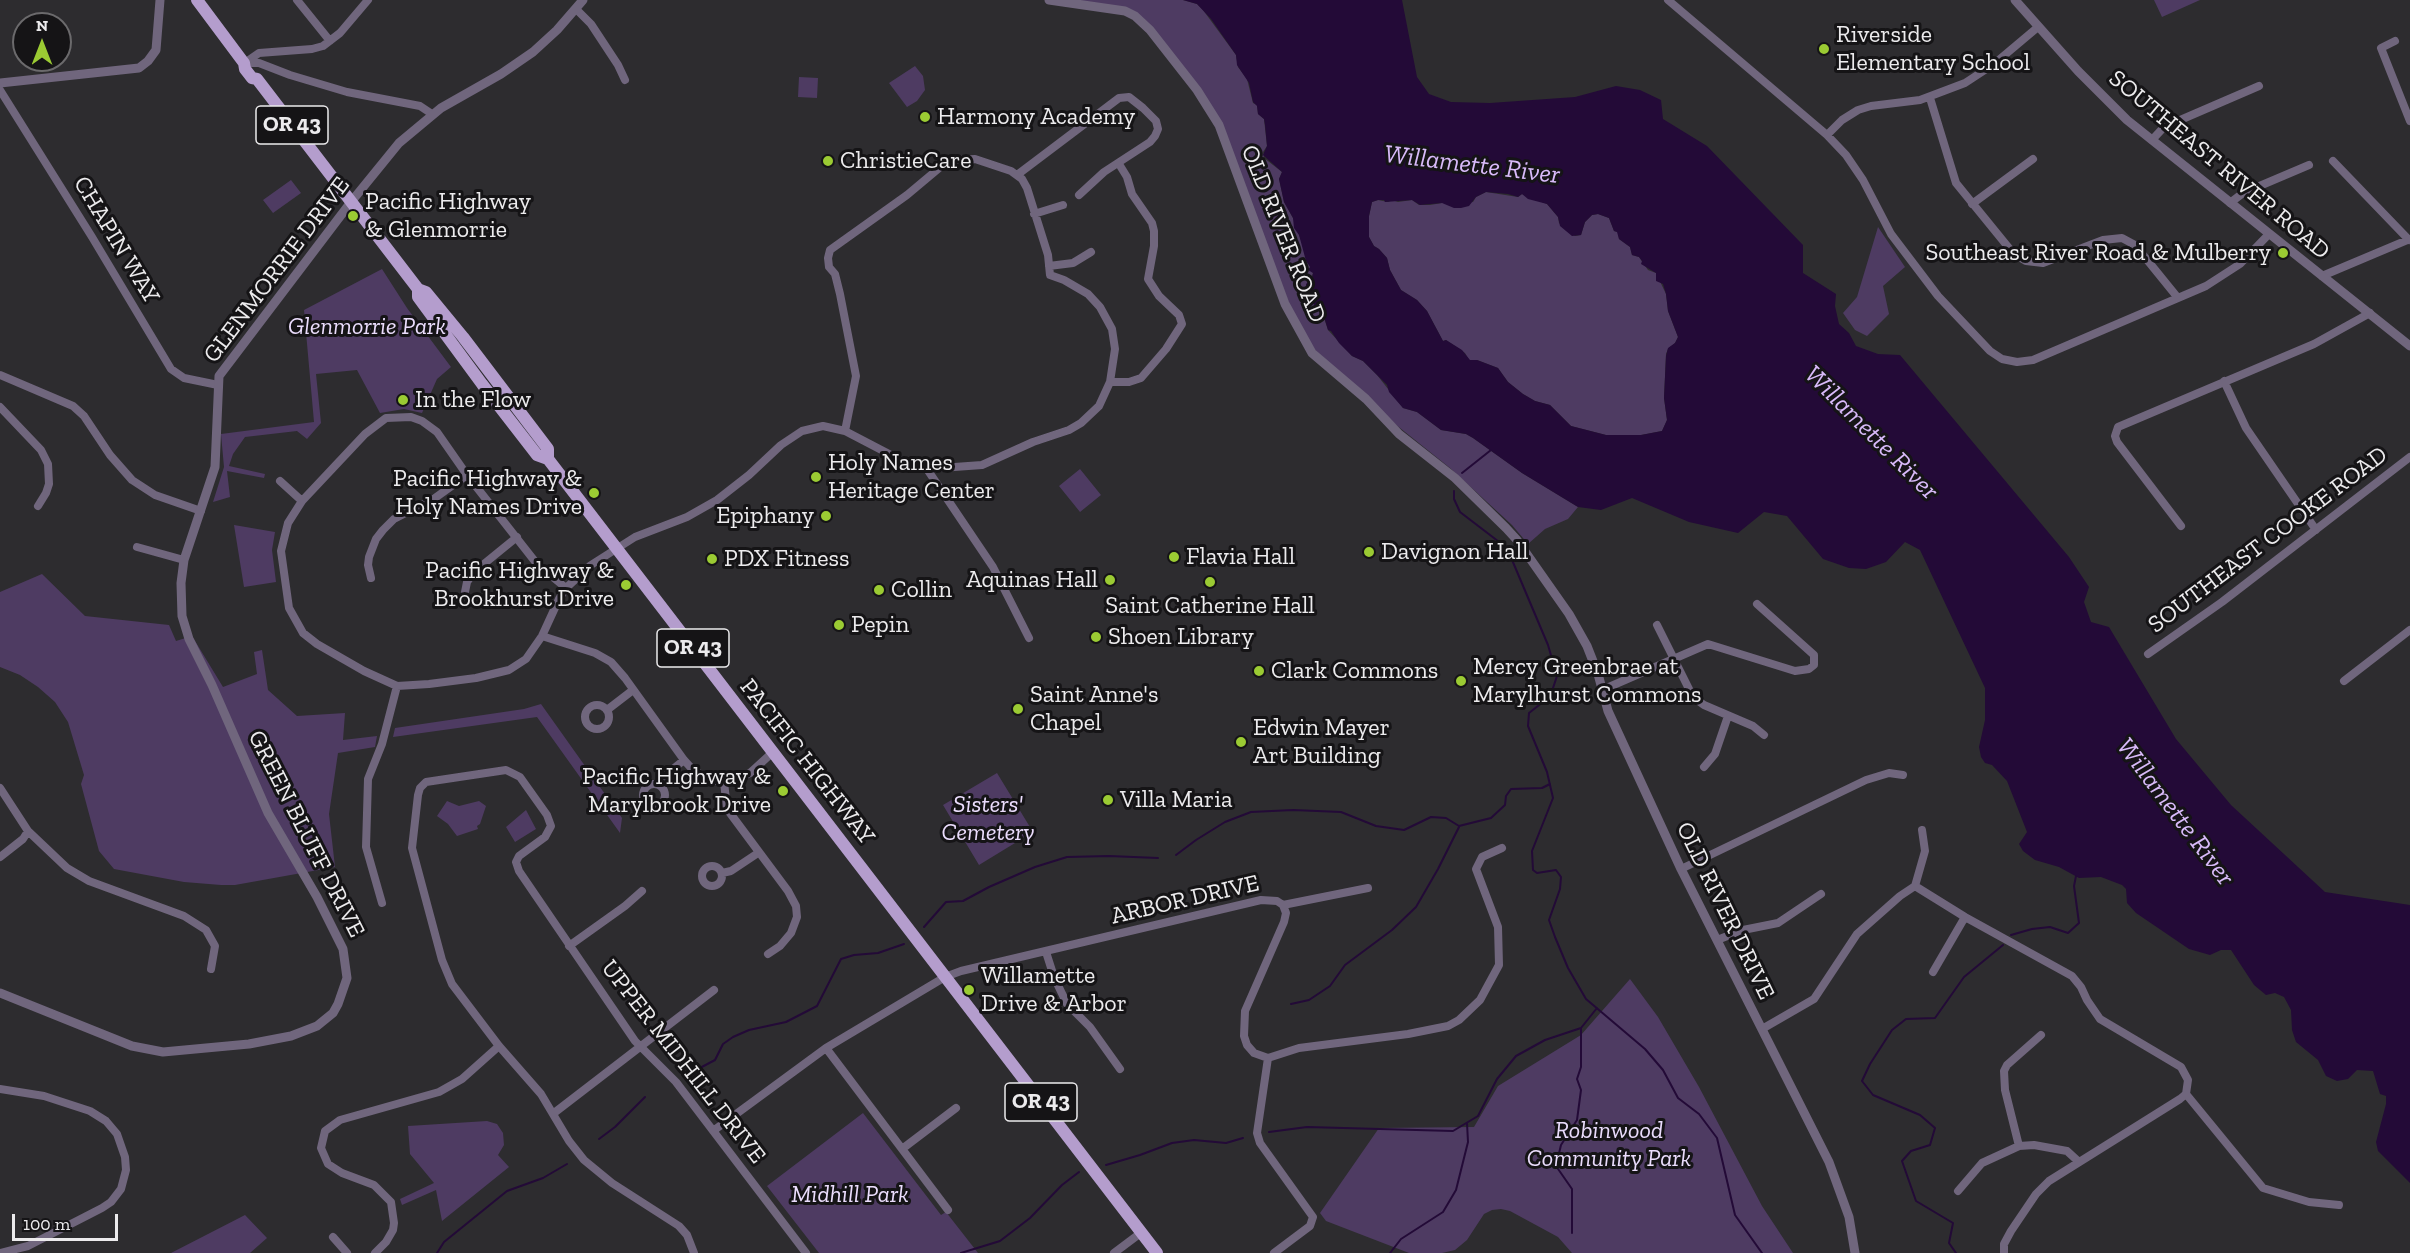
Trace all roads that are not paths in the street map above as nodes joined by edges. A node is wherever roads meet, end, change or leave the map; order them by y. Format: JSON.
{"nodes":[{"id":1,"x":160,"y":0,"type":"edge"},
{"id":2,"x":197,"y":0,"type":"edge"},
{"id":3,"x":297,"y":0,"type":"edge"},
{"id":4,"x":368,"y":0,"type":"edge"},
{"id":5,"x":583,"y":0,"type":"edge"},
{"id":6,"x":1049,"y":0,"type":"edge"},
{"id":7,"x":1668,"y":0,"type":"edge"},
{"id":8,"x":2015,"y":0,"type":"edge"},
{"id":9,"x":576,"y":9,"type":"junction"},
{"id":10,"x":2038,"y":27,"type":"junction"},
{"id":11,"x":330,"y":41,"type":"junction"},
{"id":12,"x":2395,"y":41,"type":"dead end"},
{"id":13,"x":244,"y":63,"type":"junction"},
{"id":14,"x":625,"y":80,"type":"dead end"},
{"id":15,"x":0,"y":83,"type":"edge"},
{"id":16,"x":2259,"y":86,"type":"dead end"},
{"id":17,"x":0,"y":90,"type":"edge"},
{"id":18,"x":1930,"y":98,"type":"junction"},
{"id":19,"x":432,"y":114,"type":"junction"},
{"id":20,"x":2410,"y":121,"type":"edge"},
{"id":21,"x":1827,"y":135,"type":"junction"},
{"id":22,"x":2152,"y":140,"type":"junction"},
{"id":23,"x":2033,"y":159,"type":"dead end"},
{"id":24,"x":2334,"y":161,"type":"dead end"},
{"id":25,"x":1119,"y":164,"type":"junction"},
{"id":26,"x":2309,"y":165,"type":"dead end"},
{"id":27,"x":1017,"y":175,"type":"junction"},
{"id":28,"x":1079,"y":195,"type":"dead end"},
{"id":29,"x":351,"y":202,"type":"junction"},
{"id":30,"x":2230,"y":203,"type":"junction"},
{"id":31,"x":1972,"y":204,"type":"junction"},
{"id":32,"x":1063,"y":205,"type":"dead end"},
{"id":33,"x":1034,"y":214,"type":"junction"},
{"id":34,"x":2269,"y":234,"type":"junction"},
{"id":35,"x":2410,"y":240,"type":"edge"},
{"id":36,"x":1091,"y":252,"type":"dead end"},
{"id":37,"x":1049,"y":266,"type":"junction"},
{"id":38,"x":2322,"y":276,"type":"junction"},
{"id":39,"x":2178,"y":298,"type":"junction"},
{"id":40,"x":2370,"y":314,"type":"junction"},
{"id":41,"x":2410,"y":346,"type":"edge"},
{"id":42,"x":0,"y":375,"type":"edge"},
{"id":43,"x":2224,"y":381,"type":"junction"},
{"id":44,"x":1110,"y":382,"type":"junction"},
{"id":45,"x":218,"y":385,"type":"junction"},
{"id":46,"x":0,"y":407,"type":"edge"},
{"id":47,"x":845,"y":431,"type":"junction"},
{"id":48,"x":2410,"y":457,"type":"edge"},
{"id":49,"x":927,"y":470,"type":"junction"},
{"id":50,"x":467,"y":474,"type":"junction"},
{"id":51,"x":280,"y":481,"type":"dead end"},
{"id":52,"x":302,"y":501,"type":"junction"},
{"id":53,"x":38,"y":506,"type":"dead end"},
{"id":54,"x":201,"y":511,"type":"junction"},
{"id":55,"x":2181,"y":526,"type":"dead end"},
{"id":56,"x":2316,"y":530,"type":"junction"},
{"id":57,"x":517,"y":537,"type":"junction"},
{"id":58,"x":137,"y":547,"type":"dead end"},
{"id":59,"x":616,"y":548,"type":"junction"},
{"id":60,"x":184,"y":560,"type":"junction"},
{"id":61,"x":371,"y":578,"type":"dead end"},
{"id":62,"x":566,"y":588,"type":"junction"},
{"id":63,"x":1552,"y":589,"type":"joint"},
{"id":64,"x":465,"y":592,"type":"dead end"},
{"id":65,"x":1757,"y":604,"type":"dead end"},
{"id":66,"x":1657,"y":625,"type":"dead end"},
{"id":67,"x":2410,"y":630,"type":"edge"},
{"id":68,"x":542,"y":636,"type":"junction"},
{"id":69,"x":1029,"y":638,"type":"dead end"},
{"id":70,"x":2148,"y":654,"type":"dead end"},
{"id":71,"x":1673,"y":659,"type":"junction"},
{"id":72,"x":2343,"y":681,"type":"dead end"},
{"id":73,"x":397,"y":686,"type":"junction"},
{"id":74,"x":633,"y":690,"type":"junction"},
{"id":75,"x":1602,"y":690,"type":"junction"},
{"id":76,"x":607,"y":710,"type":"dead end"},
{"id":77,"x":1728,"y":716,"type":"junction"},
{"id":78,"x":1764,"y":735,"type":"dead end"},
{"id":79,"x":773,"y":752,"type":"junction"},
{"id":80,"x":684,"y":760,"type":"junction"},
{"id":81,"x":1704,"y":767,"type":"dead end"},
{"id":82,"x":1903,"y":775,"type":"dead end"},
{"id":83,"x":724,"y":782,"type":"junction"},
{"id":84,"x":659,"y":785,"type":"dead end"},
{"id":85,"x":0,"y":788,"type":"edge"},
{"id":86,"x":1922,"y":830,"type":"dead end"},
{"id":87,"x":28,"y":831,"type":"junction"},
{"id":88,"x":1502,"y":848,"type":"dead end"},
{"id":89,"x":758,"y":853,"type":"junction"},
{"id":90,"x":0,"y":857,"type":"edge"},
{"id":91,"x":1681,"y":869,"type":"junction"},
{"id":92,"x":722,"y":873,"type":"dead end"},
{"id":93,"x":1915,"y":886,"type":"junction"},
{"id":94,"x":1368,"y":888,"type":"dead end"},
{"id":95,"x":642,"y":891,"type":"dead end"},
{"id":96,"x":1821,"y":894,"type":"dead end"},
{"id":97,"x":382,"y":903,"type":"dead end"},
{"id":98,"x":1283,"y":905,"type":"junction"},
{"id":99,"x":1965,"y":917,"type":"junction"},
{"id":100,"x":1717,"y":940,"type":"junction"},
{"id":101,"x":569,"y":946,"type":"junction"},
{"id":102,"x":1046,"y":952,"type":"junction"},
{"id":103,"x":768,"y":954,"type":"dead end"},
{"id":104,"x":211,"y":969,"type":"dead end"},
{"id":105,"x":1933,"y":972,"type":"dead end"},
{"id":106,"x":945,"y":977,"type":"junction"},
{"id":107,"x":714,"y":990,"type":"dead end"},
{"id":108,"x":0,"y":993,"type":"edge"},
{"id":109,"x":1762,"y":1029,"type":"junction"},
{"id":110,"x":2041,"y":1035,"type":"dead end"},
{"id":111,"x":499,"y":1046,"type":"junction"},
{"id":112,"x":640,"y":1047,"type":"junction"},
{"id":113,"x":826,"y":1048,"type":"junction"},
{"id":114,"x":1268,"y":1058,"type":"junction"},
{"id":115,"x":1120,"y":1069,"type":"dead end"},
{"id":116,"x":0,"y":1089,"type":"edge"},
{"id":117,"x":2186,"y":1094,"type":"junction"},
{"id":118,"x":956,"y":1108,"type":"dead end"},
{"id":119,"x":554,"y":1113,"type":"junction"},
{"id":120,"x":713,"y":1131,"type":"junction"},
{"id":121,"x":2019,"y":1146,"type":"junction"},
{"id":122,"x":902,"y":1149,"type":"junction"},
{"id":123,"x":2079,"y":1162,"type":"junction"},
{"id":124,"x":1958,"y":1191,"type":"dead end"},
{"id":125,"x":2339,"y":1205,"type":"dead end"},
{"id":126,"x":948,"y":1210,"type":"dead end"},
{"id":127,"x":1142,"y":1232,"type":"junction"},
{"id":128,"x":333,"y":1237,"type":"dead end"},
{"id":129,"x":0,"y":1253,"type":"edge"},
{"id":130,"x":347,"y":1253,"type":"edge"},
{"id":131,"x":375,"y":1253,"type":"edge"},
{"id":132,"x":694,"y":1253,"type":"edge"},
{"id":133,"x":806,"y":1253,"type":"edge"},
{"id":134,"x":1114,"y":1253,"type":"edge"},
{"id":135,"x":1157,"y":1253,"type":"edge"},
{"id":136,"x":1274,"y":1253,"type":"edge"},
{"id":137,"x":1855,"y":1253,"type":"edge"},
{"id":138,"x":2004,"y":1253,"type":"edge"}],
"edges":[{"from":1,"to":15,"type":"street"},
{"from":2,"to":13,"type":"main road","name":"PACIFIC HIGHWAY","number":"OR 43"},
{"from":3,"to":11,"type":"street"},
{"from":4,"to":11,"type":"street"},
{"from":5,"to":9,"type":"street","name":"GLENMORRIE DRIVE"},
{"from":6,"to":63,"type":"street","name":"OLD RIVER ROAD"},
{"from":7,"to":21,"type":"street"},
{"from":8,"to":10,"type":"street","name":"SOUTHEAST RIVER ROAD"},
{"from":9,"to":14,"type":"street"},
{"from":9,"to":19,"type":"street","name":"GLENMORRIE DRIVE"},
{"from":10,"to":18,"type":"street"},
{"from":10,"to":22,"type":"street","name":"SOUTHEAST RIVER ROAD"},
{"from":11,"to":13,"type":"street"},
{"from":12,"to":20,"type":"street"},
{"from":13,"to":19,"type":"street"},
{"from":13,"to":29,"type":"main road","name":"PACIFIC HIGHWAY","number":"OR 43"},
{"from":16,"to":22,"type":"street"},
{"from":17,"to":45,"type":"street","name":"CHAPIN WAY"},
{"from":18,"to":21,"type":"street"},
{"from":18,"to":31,"type":"street"},
{"from":19,"to":29,"type":"street","name":"GLENMORRIE DRIVE"},
{"from":21,"to":39,"type":"street"},
{"from":22,"to":30,"type":"street","name":"SOUTHEAST RIVER ROAD"},
{"from":23,"to":31,"type":"street"},
{"from":24,"to":35,"type":"street"},
{"from":25,"to":27,"type":"street"},
{"from":25,"to":28,"type":"street"},
{"from":25,"to":44,"type":"street"},
{"from":26,"to":30,"type":"street"},
{"from":27,"to":33,"type":"street"},
{"from":27,"to":47,"type":"street"},
{"from":29,"to":45,"type":"street","name":"GLENMORRIE DRIVE"},
{"from":29,"to":59,"type":"main road","name":"PACIFIC HIGHWAY","number":"OR 43"},
{"from":30,"to":34,"type":"street","name":"SOUTHEAST RIVER ROAD"},
{"from":31,"to":39,"type":"street"},
{"from":32,"to":33,"type":"street"},
{"from":33,"to":37,"type":"street"},
{"from":34,"to":38,"type":"street","name":"SOUTHEAST RIVER ROAD"},
{"from":34,"to":39,"type":"street"},
{"from":35,"to":38,"type":"street"},
{"from":36,"to":37,"type":"street"},
{"from":37,"to":44,"type":"street"},
{"from":38,"to":40,"type":"street","name":"SOUTHEAST RIVER ROAD"},
{"from":40,"to":41,"type":"street","name":"SOUTHEAST RIVER ROAD"},
{"from":40,"to":43,"type":"street"},
{"from":42,"to":54,"type":"street"},
{"from":43,"to":55,"type":"street"},
{"from":43,"to":56,"type":"street"},
{"from":44,"to":49,"type":"street"},
{"from":45,"to":54,"type":"street","name":"GLENMORRIE DRIVE"},
{"from":46,"to":53,"type":"street"},
{"from":47,"to":49,"type":"street"},
{"from":47,"to":59,"type":"street"},
{"from":48,"to":56,"type":"street","name":"SOUTHEAST COOKE ROAD"},
{"from":49,"to":69,"type":"street"},
{"from":50,"to":52,"type":"street"},
{"from":50,"to":57,"type":"street"},
{"from":50,"to":61,"type":"street"},
{"from":51,"to":52,"type":"street"},
{"from":52,"to":73,"type":"street"},
{"from":54,"to":60,"type":"street","name":"GREEN BLUFF DRIVE"},
{"from":56,"to":70,"type":"street","name":"SOUTHEAST COOKE ROAD"},
{"from":57,"to":62,"type":"street"},
{"from":57,"to":64,"type":"street"},
{"from":58,"to":60,"type":"street"},
{"from":59,"to":62,"type":"street"},
{"from":59,"to":79,"type":"main road","name":"PACIFIC HIGHWAY","number":"OR 43"},
{"from":60,"to":108,"type":"street","name":"GREEN BLUFF DRIVE"},
{"from":62,"to":68,"type":"street"},
{"from":63,"to":75,"type":"street","name":"OLD RIVER DRIVE"},
{"from":65,"to":71,"type":"street"},
{"from":66,"to":71,"type":"street"},
{"from":67,"to":72,"type":"street"},
{"from":68,"to":73,"type":"street"},
{"from":68,"to":74,"type":"street"},
{"from":71,"to":75,"type":"street"},
{"from":71,"to":77,"type":"street"},
{"from":73,"to":97,"type":"street"},
{"from":74,"to":76,"type":"street"},
{"from":74,"to":80,"type":"street"},
{"from":75,"to":91,"type":"street","name":"OLD RIVER DRIVE"},
{"from":77,"to":78,"type":"street"},
{"from":77,"to":81,"type":"street"},
{"from":79,"to":83,"type":"street"},
{"from":79,"to":106,"type":"main road","name":"PACIFIC HIGHWAY","number":"OR 43"},
{"from":80,"to":83,"type":"street"},
{"from":80,"to":84,"type":"street"},
{"from":82,"to":91,"type":"street"},
{"from":83,"to":89,"type":"street"},
{"from":85,"to":87,"type":"street"},
{"from":86,"to":93,"type":"street"},
{"from":87,"to":90,"type":"street"},
{"from":87,"to":104,"type":"street"},
{"from":88,"to":114,"type":"street"},
{"from":89,"to":92,"type":"street"},
{"from":89,"to":103,"type":"street"},
{"from":91,"to":100,"type":"street","name":"OLD RIVER DRIVE"},
{"from":93,"to":99,"type":"street"},
{"from":93,"to":109,"type":"street"},
{"from":94,"to":98,"type":"street"},
{"from":95,"to":101,"type":"street"},
{"from":96,"to":100,"type":"street"},
{"from":98,"to":102,"type":"street","name":"ARBOR DRIVE"},
{"from":98,"to":114,"type":"street","name":"ARBOR DRIVE"},
{"from":99,"to":105,"type":"street"},
{"from":99,"to":117,"type":"street"},
{"from":100,"to":109,"type":"street","name":"OLD RIVER DRIVE"},
{"from":101,"to":111,"type":"street","name":"UPPER MIDHILL DRIVE"},
{"from":101,"to":112,"type":"street","name":"UPPER MIDHILL DRIVE"},
{"from":102,"to":106,"type":"street","name":"ARBOR DRIVE"},
{"from":102,"to":115,"type":"street"},
{"from":106,"to":113,"type":"street","name":"ARBOR DRIVE"},
{"from":106,"to":127,"type":"main road","number":"OR 43"},
{"from":107,"to":112,"type":"street"},
{"from":109,"to":137,"type":"street","name":"OLD RIVER DRIVE"},
{"from":110,"to":121,"type":"street"},
{"from":111,"to":119,"type":"street"},
{"from":111,"to":131,"type":"street"},
{"from":112,"to":119,"type":"street"},
{"from":112,"to":120,"type":"street","name":"UPPER MIDHILL DRIVE"},
{"from":113,"to":120,"type":"street","name":"ARBOR DRIVE"},
{"from":113,"to":122,"type":"street"},
{"from":114,"to":136,"type":"street"},
{"from":116,"to":129,"type":"street"},
{"from":117,"to":123,"type":"street"},
{"from":117,"to":125,"type":"street"},
{"from":118,"to":122,"type":"street"},
{"from":119,"to":132,"type":"street"},
{"from":120,"to":133,"type":"street","name":"UPPER MIDHILL DRIVE"},
{"from":121,"to":123,"type":"street"},
{"from":121,"to":124,"type":"street"},
{"from":122,"to":126,"type":"street"},
{"from":123,"to":138,"type":"street"},
{"from":127,"to":134,"type":"street"},
{"from":127,"to":135,"type":"main road","number":"OR 43"},
{"from":128,"to":130,"type":"street"}]}
